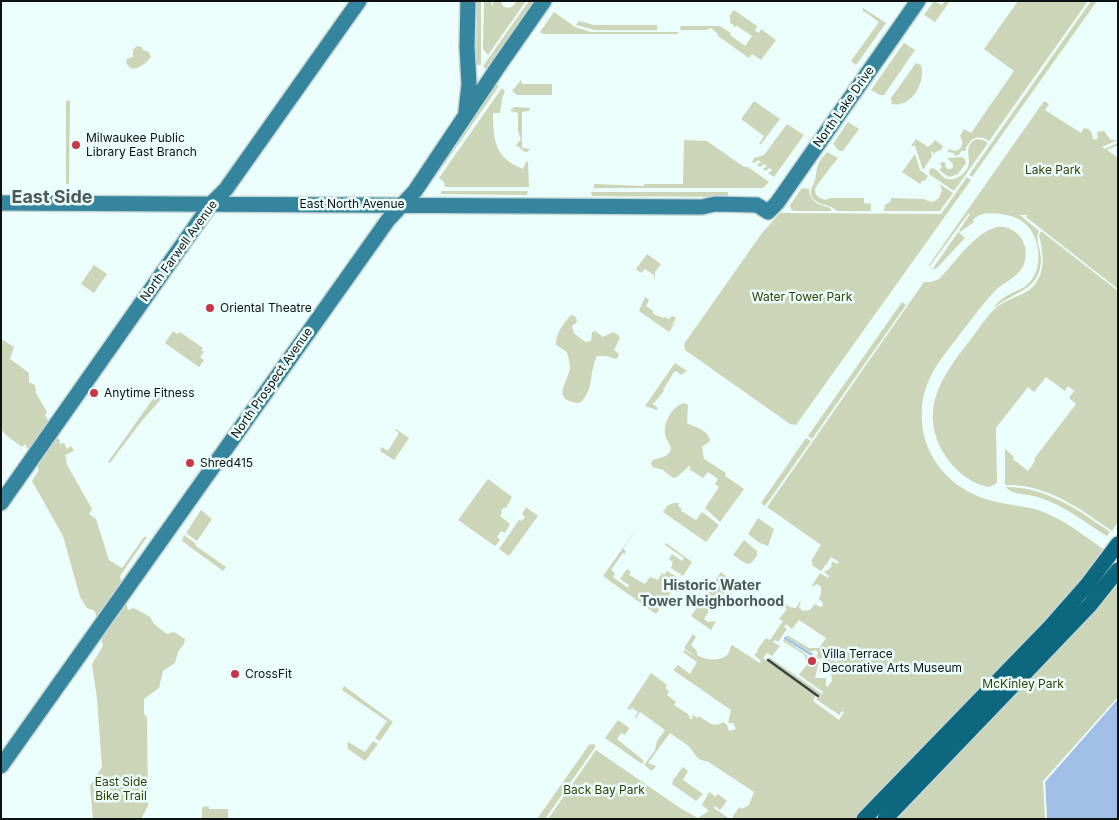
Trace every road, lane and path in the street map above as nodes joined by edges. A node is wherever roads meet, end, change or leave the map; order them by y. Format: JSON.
{"nodes":[{"id":1,"x":360,"y":1,"type":"edge"},
{"id":2,"x":468,"y":1,"type":"edge"},
{"id":3,"x":544,"y":1,"type":"edge"},
{"id":4,"x":918,"y":1,"type":"edge"},
{"id":5,"x":464,"y":120,"type":"junction"},
{"id":6,"x":1,"y":203,"type":"edge"},
{"id":7,"x":211,"y":204,"type":"junction"},
{"id":8,"x":403,"y":204,"type":"junction"},
{"id":9,"x":768,"y":212,"type":"joint"},
{"id":10,"x":1,"y":504,"type":"edge"},
{"id":11,"x":1118,"y":544,"type":"edge"},
{"id":12,"x":1118,"y":570,"type":"edge"},
{"id":13,"x":1,"y":766,"type":"edge"},
{"id":14,"x":864,"y":819,"type":"edge"},
{"id":15,"x":884,"y":819,"type":"edge"}],
"edges":[{"from":1,"to":7,"type":"main road","name":"North Farwell Avenue"},
{"from":2,"to":5,"type":"main road"},
{"from":3,"to":5,"type":"main road","name":"North Prospect Avenue"},
{"from":4,"to":9,"type":"main road","name":"North Lake Drive"},
{"from":5,"to":8,"type":"main road","name":"North Prospect Avenue"},
{"from":6,"to":7,"type":"main road","name":"East North Avenue"},
{"from":7,"to":8,"type":"main road","name":"East North Avenue"},
{"from":7,"to":10,"type":"main road","name":"North Farwell Avenue"},
{"from":8,"to":9,"type":"main road","name":"East North Avenue"},
{"from":8,"to":13,"type":"main road","name":"North Prospect Avenue"},
{"from":11,"to":14,"type":"main road"},
{"from":12,"to":15,"type":"main road"}]}
